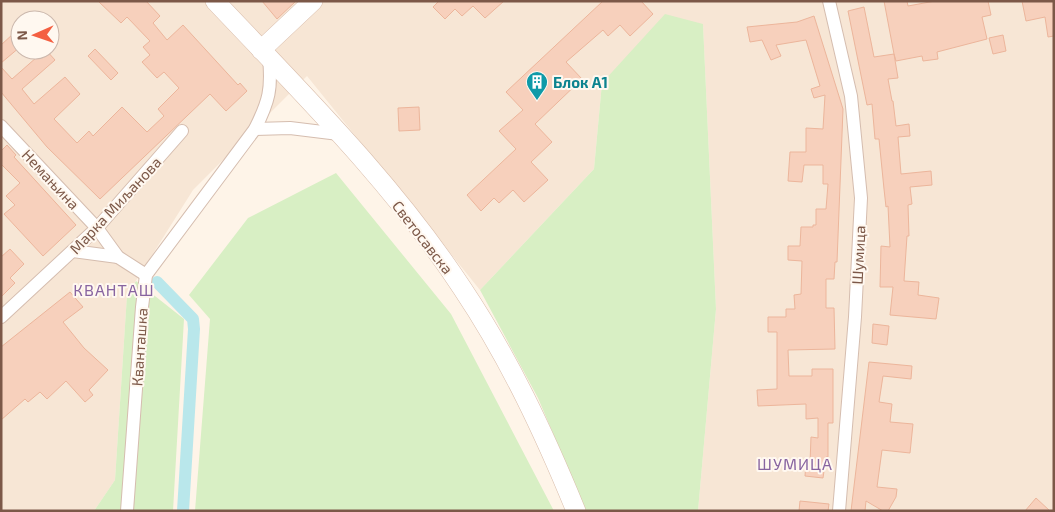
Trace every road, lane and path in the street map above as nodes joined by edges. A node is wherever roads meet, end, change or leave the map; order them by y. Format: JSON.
{"nodes":[{"id":1,"x":215,"y":1,"type":"edge"},
{"id":2,"x":313,"y":1,"type":"edge"},
{"id":3,"x":830,"y":1,"type":"edge"},
{"id":4,"x":265,"y":54,"type":"junction"},
{"id":5,"x":1,"y":126,"type":"edge"},
{"id":6,"x":255,"y":129,"type":"junction"},
{"id":7,"x":182,"y":131,"type":"dead end"},
{"id":8,"x":339,"y":134,"type":"junction"},
{"id":9,"x":98,"y":228,"type":"junction"},
{"id":10,"x":73,"y":251,"type":"junction"},
{"id":11,"x":118,"y":256,"type":"junction"},
{"id":12,"x":146,"y":274,"type":"junction"},
{"id":13,"x":1,"y":318,"type":"edge"},
{"id":14,"x":127,"y":511,"type":"edge"},
{"id":15,"x":576,"y":511,"type":"edge"},
{"id":16,"x":839,"y":511,"type":"edge"}],
"edges":[{"from":1,"to":4,"type":"main road","name":"Светосавска"},
{"from":2,"to":4,"type":"main road"},
{"from":3,"to":16,"type":"street","name":"Шумица"},
{"from":4,"to":6,"type":"street"},
{"from":4,"to":8,"type":"main road","name":"Светосавска"},
{"from":5,"to":9,"type":"street","name":"Немањина"},
{"from":6,"to":8,"type":"street"},
{"from":6,"to":12,"type":"street"},
{"from":7,"to":9,"type":"street","name":"Марка Миљанова"},
{"from":8,"to":15,"type":"main road","name":"Светосавска"},
{"from":9,"to":10,"type":"street","name":"Марка Миљанова"},
{"from":9,"to":11,"type":"street","name":"Немањина"},
{"from":10,"to":11,"type":"street","name":"Немањина"},
{"from":10,"to":13,"type":"street","name":"Марка Миљанова"},
{"from":11,"to":12,"type":"street","name":"Немањина"},
{"from":12,"to":14,"type":"street","name":"Кванташка"}]}
